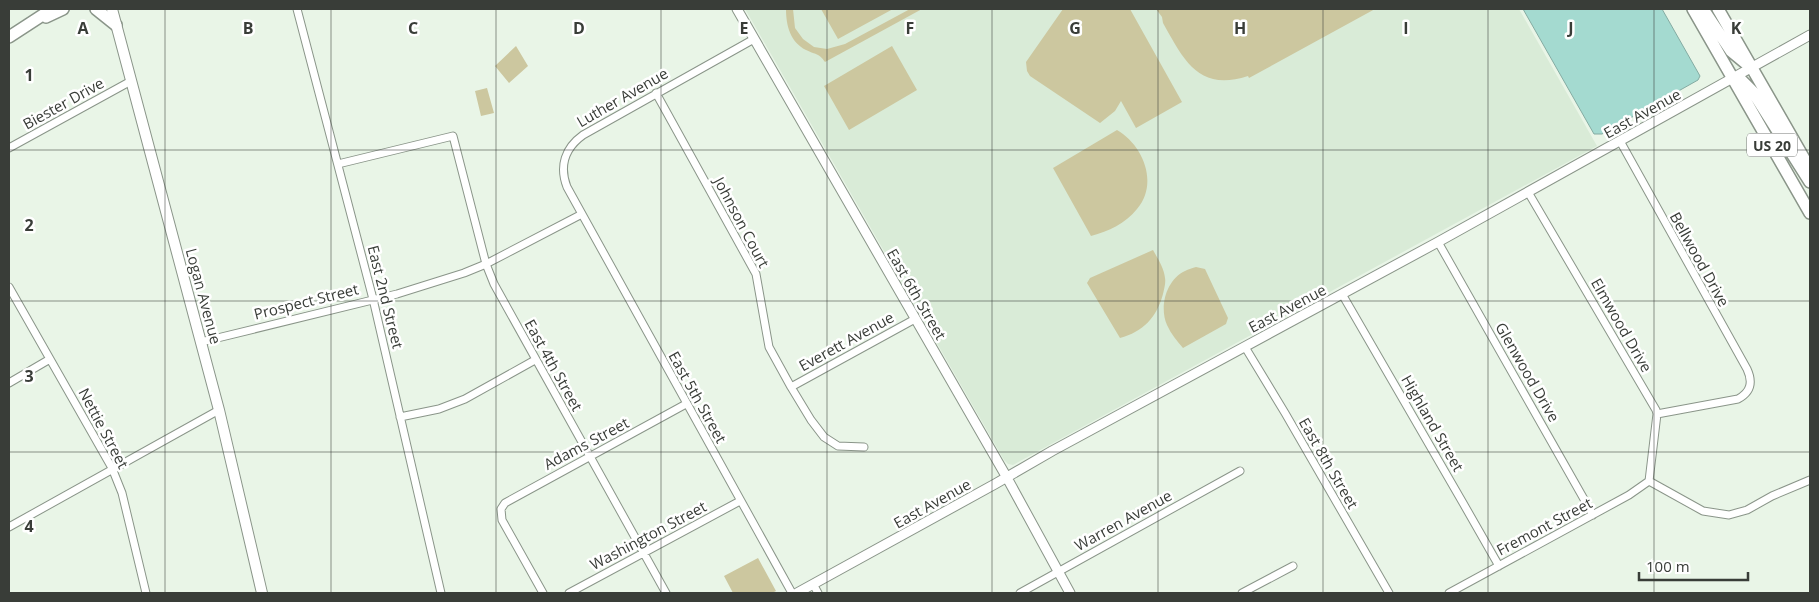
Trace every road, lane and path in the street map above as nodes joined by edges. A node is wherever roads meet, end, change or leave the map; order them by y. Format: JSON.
{"nodes":[{"id":1,"x":42,"y":9,"type":"edge"},
{"id":2,"x":52,"y":9,"type":"edge"},
{"id":3,"x":64,"y":9,"type":"edge"},
{"id":4,"x":96,"y":9,"type":"edge"},
{"id":5,"x":112,"y":9,"type":"edge"},
{"id":6,"x":297,"y":9,"type":"edge"},
{"id":7,"x":737,"y":9,"type":"edge"},
{"id":8,"x":1693,"y":9,"type":"edge"},
{"id":9,"x":1703,"y":9,"type":"edge"},
{"id":10,"x":1718,"y":9,"type":"edge"},
{"id":11,"x":35,"y":20,"type":"junction"},
{"id":12,"x":116,"y":25,"type":"junction"},
{"id":13,"x":9,"y":28,"type":"edge"},
{"id":14,"x":1810,"y":35,"type":"edge"},
{"id":15,"x":9,"y":38,"type":"edge"},
{"id":16,"x":754,"y":39,"type":"junction"},
{"id":17,"x":1752,"y":67,"type":"junction"},
{"id":18,"x":1733,"y":78,"type":"junction"},
{"id":19,"x":131,"y":81,"type":"junction"},
{"id":20,"x":656,"y":93,"type":"junction"},
{"id":21,"x":1620,"y":141,"type":"junction"},
{"id":22,"x":9,"y":148,"type":"edge"},
{"id":23,"x":338,"y":164,"type":"junction"},
{"id":24,"x":1810,"y":169,"type":"edge"},
{"id":25,"x":1810,"y":182,"type":"edge"},
{"id":26,"x":1528,"y":192,"type":"junction"},
{"id":27,"x":1810,"y":213,"type":"edge"},
{"id":28,"x":582,"y":214,"type":"junction"},
{"id":29,"x":1438,"y":242,"type":"junction"},
{"id":30,"x":486,"y":264,"type":"junction"},
{"id":31,"x":9,"y":287,"type":"edge"},
{"id":32,"x":1342,"y":294,"type":"junction"},
{"id":33,"x":373,"y":299,"type":"junction"},
{"id":34,"x":915,"y":319,"type":"junction"},
{"id":35,"x":201,"y":342,"type":"junction"},
{"id":36,"x":1245,"y":347,"type":"junction"},
{"id":37,"x":50,"y":359,"type":"junction"},
{"id":38,"x":535,"y":360,"type":"junction"},
{"id":39,"x":9,"y":383,"type":"edge"},
{"id":40,"x":791,"y":387,"type":"junction"},
{"id":41,"x":686,"y":404,"type":"junction"},
{"id":42,"x":219,"y":410,"type":"junction"},
{"id":43,"x":1657,"y":414,"type":"junction"},
{"id":44,"x":400,"y":417,"type":"junction"},
{"id":45,"x":864,"y":447,"type":"dead end"},
{"id":46,"x":590,"y":457,"type":"junction"},
{"id":47,"x":112,"y":468,"type":"junction"},
{"id":48,"x":1240,"y":471,"type":"dead end"},
{"id":49,"x":1006,"y":476,"type":"junction"},
{"id":50,"x":1810,"y":480,"type":"edge"},
{"id":51,"x":1650,"y":481,"type":"junction"},
{"id":52,"x":740,"y":501,"type":"junction"},
{"id":53,"x":1594,"y":516,"type":"junction"},
{"id":54,"x":9,"y":527,"type":"edge"},
{"id":55,"x":643,"y":552,"type":"junction"},
{"id":56,"x":1293,"y":566,"type":"dead end"},
{"id":57,"x":1498,"y":566,"type":"junction"},
{"id":58,"x":1058,"y":572,"type":"junction"},
{"id":59,"x":813,"y":584,"type":"junction"},
{"id":60,"x":146,"y":593,"type":"edge"},
{"id":61,"x":262,"y":593,"type":"edge"},
{"id":62,"x":441,"y":593,"type":"edge"},
{"id":63,"x":543,"y":593,"type":"edge"},
{"id":64,"x":569,"y":593,"type":"edge"},
{"id":65,"x":666,"y":593,"type":"edge"},
{"id":66,"x":792,"y":593,"type":"edge"},
{"id":67,"x":796,"y":593,"type":"edge"},
{"id":68,"x":818,"y":593,"type":"edge"},
{"id":69,"x":1020,"y":593,"type":"edge"},
{"id":70,"x":1070,"y":593,"type":"edge"},
{"id":71,"x":1242,"y":593,"type":"edge"},
{"id":72,"x":1389,"y":593,"type":"edge"},
{"id":73,"x":1450,"y":593,"type":"edge"}],
"edges":[{"from":1,"to":13,"type":"main road"},
{"from":2,"to":11,"type":"main road"},
{"from":3,"to":11,"type":"main road"},
{"from":4,"to":12,"type":"main road"},
{"from":5,"to":12,"type":"main road","name":"Logan Avenue"},
{"from":6,"to":23,"type":"street","name":"East 2nd Street"},
{"from":7,"to":16,"type":"street","name":"East 6th Street"},
{"from":8,"to":18,"type":"main road","number":"US 20"},
{"from":9,"to":17,"type":"main road"},
{"from":10,"to":17,"type":"main road","number":"US 20"},
{"from":11,"to":15,"type":"main road"},
{"from":12,"to":19,"type":"main road","name":"Logan Avenue"},
{"from":14,"to":17,"type":"street","name":"East Avenue"},
{"from":16,"to":20,"type":"street","name":"Luther Avenue"},
{"from":16,"to":34,"type":"street","name":"East 6th Street"},
{"from":17,"to":18,"type":"street","name":"East Avenue"},
{"from":17,"to":24,"type":"main road","number":"US 20"},
{"from":18,"to":21,"type":"street","name":"East Avenue"},
{"from":18,"to":25,"type":"main road"},
{"from":18,"to":27,"type":"main road","number":"US 20"},
{"from":19,"to":22,"type":"street","name":"Biester Drive"},
{"from":19,"to":35,"type":"main road","name":"Logan Avenue"},
{"from":20,"to":28,"type":"street","name":"Luther Avenue"},
{"from":20,"to":40,"type":"street","name":"Johnson Court"},
{"from":21,"to":26,"type":"street","name":"East Avenue"},
{"from":21,"to":43,"type":"street","name":"Bellwood Drive"},
{"from":23,"to":30,"type":"street","name":"East 4th Street"},
{"from":23,"to":33,"type":"street","name":"East 2nd Street"},
{"from":26,"to":29,"type":"street","name":"East Avenue"},
{"from":26,"to":43,"type":"street","name":"Elmwood Drive"},
{"from":28,"to":30,"type":"street","name":"Prospect Street"},
{"from":28,"to":41,"type":"street","name":"East 5th Street"},
{"from":29,"to":32,"type":"street","name":"East Avenue"},
{"from":29,"to":53,"type":"street","name":"Glenwood Drive"},
{"from":30,"to":33,"type":"street","name":"Prospect Street"},
{"from":30,"to":38,"type":"street","name":"East 4th Street"},
{"from":31,"to":37,"type":"street","name":"Nettie Street"},
{"from":32,"to":36,"type":"street","name":"East Avenue"},
{"from":32,"to":57,"type":"street","name":"Highland Street"},
{"from":33,"to":35,"type":"street","name":"Prospect Street"},
{"from":33,"to":44,"type":"street","name":"East 2nd Street"},
{"from":34,"to":40,"type":"street","name":"Everett Avenue"},
{"from":34,"to":49,"type":"street","name":"East 6th Street"},
{"from":35,"to":42,"type":"main road","name":"Logan Avenue"},
{"from":36,"to":49,"type":"street","name":"East Avenue"},
{"from":36,"to":72,"type":"street","name":"East 8th Street"},
{"from":37,"to":39,"type":"street"},
{"from":37,"to":47,"type":"street","name":"Nettie Street"},
{"from":38,"to":44,"type":"street"},
{"from":38,"to":46,"type":"street","name":"East 4th Street"},
{"from":40,"to":45,"type":"street","name":"Johnson Court"},
{"from":41,"to":46,"type":"street","name":"Adams Street"},
{"from":41,"to":52,"type":"street","name":"East 5th Street"},
{"from":42,"to":47,"type":"street"},
{"from":42,"to":61,"type":"main road","name":"Logan Avenue"},
{"from":43,"to":51,"type":"street"},
{"from":44,"to":62,"type":"street","name":"East 2nd Street"},
{"from":46,"to":55,"type":"street","name":"East 4th Street"},
{"from":46,"to":63,"type":"street","name":"Adams Street"},
{"from":47,"to":54,"type":"street"},
{"from":47,"to":60,"type":"street","name":"Nettie Street"},
{"from":48,"to":58,"type":"street","name":"Warren Avenue"},
{"from":49,"to":58,"type":"street","name":"East 6th Street"},
{"from":49,"to":59,"type":"street","name":"East Avenue"},
{"from":50,"to":51,"type":"street"},
{"from":51,"to":53,"type":"street","name":"Fremont Street"},
{"from":52,"to":55,"type":"street","name":"Washington Street"},
{"from":52,"to":66,"type":"street","name":"East 5th Street"},
{"from":53,"to":57,"type":"street","name":"Fremont Street"},
{"from":55,"to":64,"type":"street","name":"Washington Street"},
{"from":55,"to":65,"type":"street","name":"East 4th Street"},
{"from":56,"to":71,"type":"street"},
{"from":57,"to":73,"type":"street","name":"Fremont Street"},
{"from":58,"to":69,"type":"street","name":"Warren Avenue"},
{"from":58,"to":70,"type":"street","name":"East 6th Street"},
{"from":59,"to":67,"type":"street","name":"East Avenue"},
{"from":59,"to":68,"type":"street"}]}
